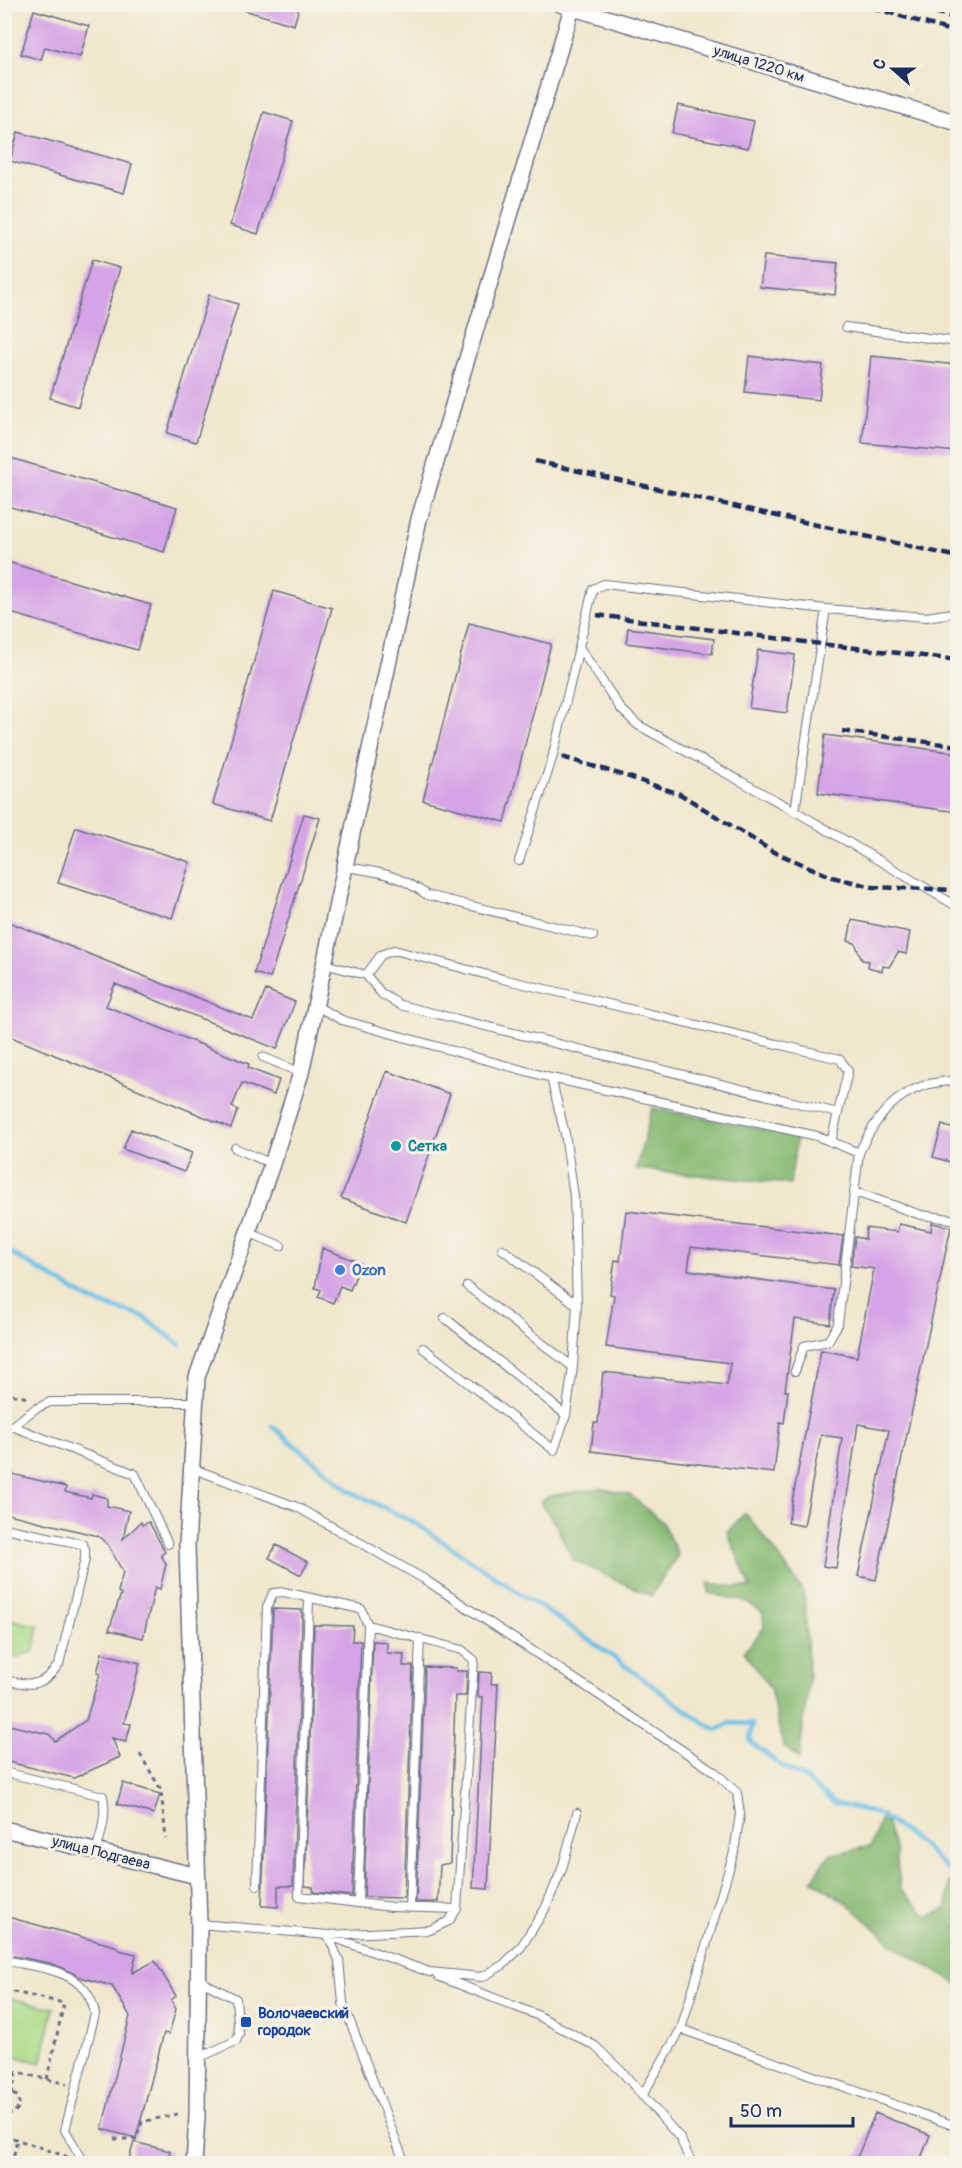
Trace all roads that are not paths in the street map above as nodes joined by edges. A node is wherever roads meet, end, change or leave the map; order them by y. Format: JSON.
{"nodes":[{"id":1,"x":566,"y":6,"type":"edge"},
{"id":2,"x":957,"y":123,"type":"edge"},
{"id":3,"x":846,"y":327,"type":"dead end"},
{"id":4,"x":957,"y":342,"type":"edge"},
{"id":5,"x":826,"y":609,"type":"junction"},
{"id":6,"x":957,"y":612,"type":"edge"},
{"id":7,"x":579,"y":647,"type":"junction"},
{"id":8,"x":795,"y":811,"type":"junction"},
{"id":9,"x":519,"y":861,"type":"dead end"},
{"id":10,"x":345,"y":867,"type":"junction"},
{"id":11,"x":957,"y":907,"type":"edge"},
{"id":12,"x":593,"y":936,"type":"dead end"},
{"id":13,"x":324,"y":964,"type":"junction"},
{"id":14,"x":366,"y":975,"type":"junction"},
{"id":15,"x":316,"y":1006,"type":"junction"},
{"id":16,"x":263,"y":1057,"type":"dead end"},
{"id":17,"x":301,"y":1073,"type":"junction"},
{"id":18,"x":551,"y":1078,"type":"junction"},
{"id":19,"x":957,"y":1081,"type":"edge"},
{"id":20,"x":838,"y":1113,"type":"junction"},
{"id":21,"x":831,"y":1142,"type":"junction"},
{"id":22,"x":235,"y":1148,"type":"dead end"},
{"id":23,"x":859,"y":1153,"type":"junction"},
{"id":24,"x":272,"y":1164,"type":"junction"},
{"id":25,"x":855,"y":1192,"type":"junction"},
{"id":26,"x":957,"y":1220,"type":"edge"},
{"id":27,"x":248,"y":1232,"type":"junction"},
{"id":28,"x":281,"y":1246,"type":"dead end"},
{"id":29,"x":502,"y":1249,"type":"dead end"},
{"id":30,"x":467,"y":1286,"type":"dead end"},
{"id":31,"x":577,"y":1305,"type":"junction"},
{"id":32,"x":445,"y":1318,"type":"dead end"},
{"id":33,"x":423,"y":1348,"type":"dead end"},
{"id":34,"x":573,"y":1367,"type":"junction"},
{"id":35,"x":795,"y":1371,"type":"dead end"},
{"id":36,"x":194,"y":1402,"type":"junction"},
{"id":37,"x":566,"y":1415,"type":"junction"},
{"id":38,"x":8,"y":1426,"type":"edge"},
{"id":39,"x":191,"y":1468,"type":"junction"},
{"id":40,"x":4,"y":1528,"type":"edge"},
{"id":41,"x":168,"y":1544,"type":"dead end"},
{"id":42,"x":309,"y":1599,"type":"junction"},
{"id":43,"x":368,"y":1625,"type":"junction"},
{"id":44,"x":420,"y":1638,"type":"junction"},
{"id":45,"x":4,"y":1680,"type":"edge"},
{"id":46,"x":4,"y":1772,"type":"edge"},
{"id":47,"x":578,"y":1813,"type":"dead end"},
{"id":48,"x":4,"y":1829,"type":"edge"},
{"id":49,"x":96,"y":1852,"type":"junction"},
{"id":50,"x":197,"y":1876,"type":"junction"},
{"id":51,"x":257,"y":1885,"type":"dead end"},
{"id":52,"x":358,"y":1902,"type":"junction"},
{"id":53,"x":410,"y":1908,"type":"junction"},
{"id":54,"x":458,"y":1909,"type":"junction"},
{"id":55,"x":199,"y":1924,"type":"junction"},
{"id":56,"x":328,"y":1935,"type":"junction"},
{"id":57,"x":4,"y":1960,"type":"edge"},
{"id":58,"x":429,"y":1972,"type":"junction"},
{"id":59,"x":199,"y":1980,"type":"junction"},
{"id":60,"x":681,"y":2029,"type":"junction"},
{"id":61,"x":198,"y":2058,"type":"junction"},
{"id":62,"x":642,"y":2096,"type":"junction"},
{"id":63,"x":957,"y":2127,"type":"edge"},
{"id":64,"x":85,"y":2163,"type":"edge"},
{"id":65,"x":194,"y":2163,"type":"edge"},
{"id":66,"x":405,"y":2163,"type":"edge"},
{"id":67,"x":692,"y":2163,"type":"edge"}],
"edges":[{"from":1,"to":2,"type":"street","name":"улица 1220 км"},
{"from":1,"to":10,"type":"street"},
{"from":3,"to":4,"type":"lane"},
{"from":5,"to":6,"type":"lane"},
{"from":5,"to":7,"type":"lane"},
{"from":5,"to":8,"type":"lane"},
{"from":7,"to":8,"type":"lane"},
{"from":7,"to":9,"type":"lane"},
{"from":8,"to":11,"type":"lane"},
{"from":10,"to":12,"type":"lane"},
{"from":10,"to":13,"type":"street"},
{"from":13,"to":14,"type":"lane"},
{"from":13,"to":15,"type":"street"},
{"from":14,"to":20,"type":"lane"},
{"from":14,"to":20,"type":"lane"},
{"from":15,"to":17,"type":"street"},
{"from":15,"to":18,"type":"lane"},
{"from":16,"to":17,"type":"lane"},
{"from":17,"to":24,"type":"street"},
{"from":18,"to":21,"type":"lane"},
{"from":18,"to":31,"type":"lane"},
{"from":19,"to":23,"type":"lane"},
{"from":20,"to":21,"type":"lane"},
{"from":21,"to":23,"type":"lane"},
{"from":22,"to":24,"type":"lane"},
{"from":23,"to":25,"type":"lane"},
{"from":24,"to":27,"type":"street"},
{"from":25,"to":26,"type":"lane"},
{"from":25,"to":35,"type":"lane"},
{"from":27,"to":28,"type":"lane"},
{"from":27,"to":36,"type":"street"},
{"from":29,"to":31,"type":"lane"},
{"from":30,"to":34,"type":"lane"},
{"from":31,"to":34,"type":"lane"},
{"from":32,"to":37,"type":"lane"},
{"from":33,"to":37,"type":"lane"},
{"from":34,"to":37,"type":"lane"},
{"from":36,"to":38,"type":"lane"},
{"from":36,"to":39,"type":"street"},
{"from":38,"to":41,"type":"lane"},
{"from":39,"to":50,"type":"street"},
{"from":39,"to":60,"type":"lane"},
{"from":40,"to":45,"type":"lane"},
{"from":42,"to":43,"type":"lane"},
{"from":42,"to":51,"type":"lane"},
{"from":42,"to":52,"type":"lane"},
{"from":43,"to":44,"type":"lane"},
{"from":43,"to":52,"type":"lane"},
{"from":44,"to":53,"type":"lane"},
{"from":44,"to":54,"type":"lane"},
{"from":46,"to":49,"type":"lane"},
{"from":47,"to":58,"type":"lane"},
{"from":48,"to":49,"type":"street","name":"улица Подгаева"},
{"from":49,"to":50,"type":"street","name":"улица Подгаева"},
{"from":50,"to":55,"type":"street"},
{"from":52,"to":53,"type":"lane"},
{"from":53,"to":54,"type":"lane"},
{"from":54,"to":56,"type":"lane"},
{"from":55,"to":56,"type":"lane"},
{"from":55,"to":59,"type":"street"},
{"from":56,"to":58,"type":"lane"},
{"from":56,"to":66,"type":"lane"},
{"from":57,"to":64,"type":"lane"},
{"from":58,"to":62,"type":"lane"},
{"from":59,"to":61,"type":"street"},
{"from":59,"to":61,"type":"lane"},
{"from":60,"to":62,"type":"lane"},
{"from":60,"to":63,"type":"lane"},
{"from":61,"to":65,"type":"street"},
{"from":62,"to":67,"type":"lane"}]}
